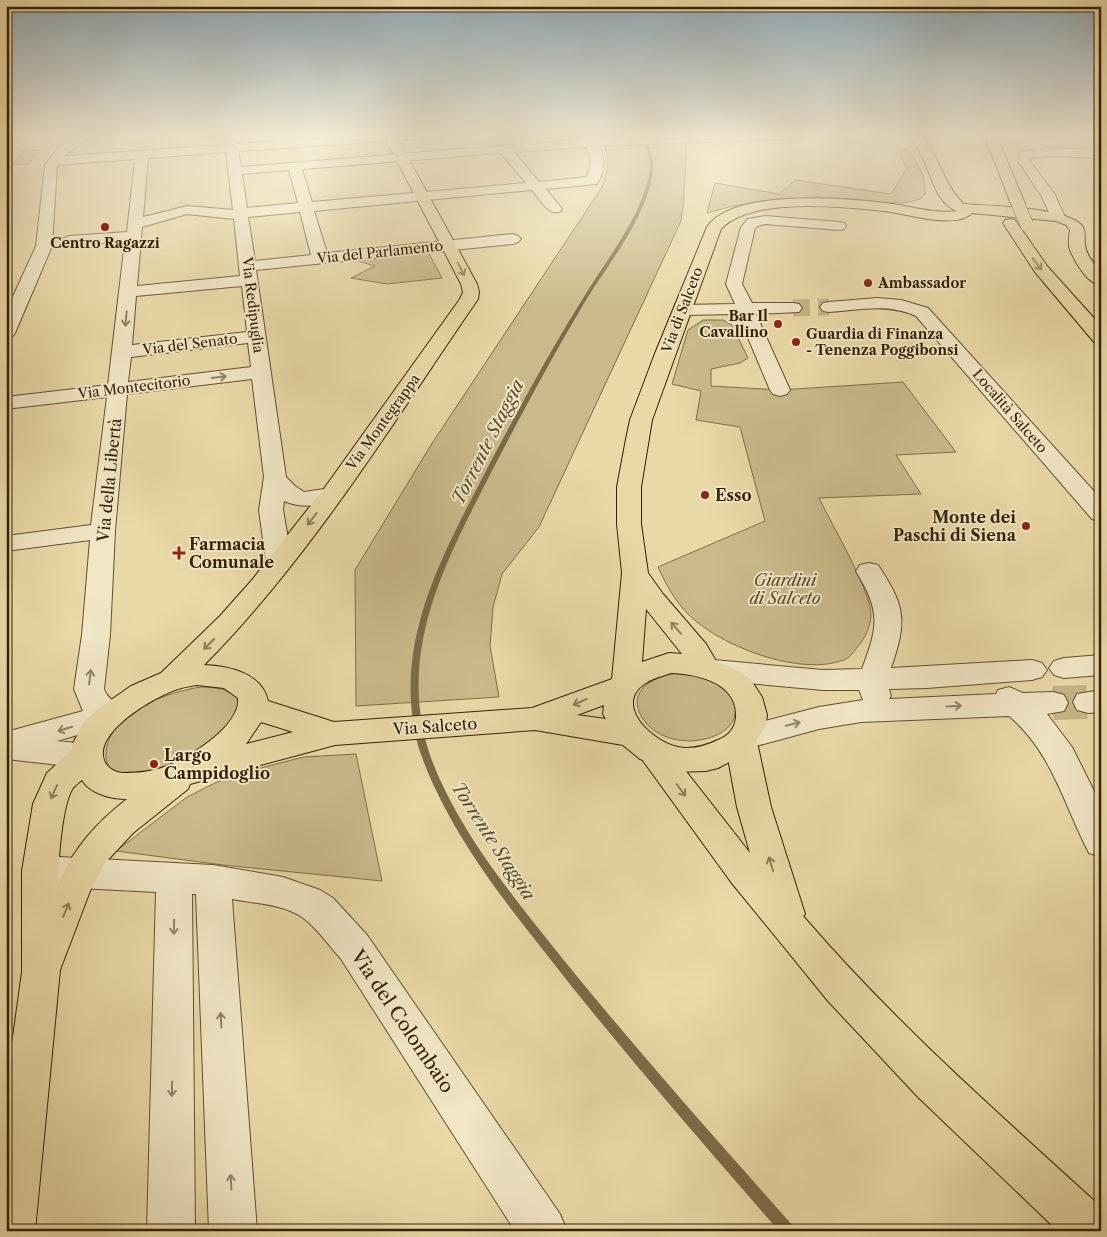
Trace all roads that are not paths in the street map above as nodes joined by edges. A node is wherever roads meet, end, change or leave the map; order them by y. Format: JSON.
{"nodes":[{"id":1,"x":48,"y":192,"type":"edge"},
{"id":2,"x":139,"y":192,"type":"edge"},
{"id":3,"x":237,"y":192,"type":"edge"},
{"id":4,"x":302,"y":192,"type":"edge"},
{"id":5,"x":420,"y":192,"type":"edge"},
{"id":6,"x":483,"y":192,"type":"edge"},
{"id":7,"x":541,"y":192,"type":"edge"},
{"id":8,"x":937,"y":192,"type":"edge"},
{"id":9,"x":944,"y":192,"type":"edge"},
{"id":10,"x":1013,"y":192,"type":"edge"},
{"id":11,"x":1046,"y":192,"type":"edge"},
{"id":12,"x":423,"y":197,"type":"junction"},
{"id":13,"x":996,"y":203,"type":"junction"},
{"id":14,"x":306,"y":207,"type":"junction"},
{"id":15,"x":929,"y":207,"type":"junction"},
{"id":16,"x":555,"y":209,"type":"dead end"},
{"id":17,"x":963,"y":209,"type":"junction"},
{"id":18,"x":240,"y":214,"type":"junction"},
{"id":19,"x":1058,"y":217,"type":"junction"},
{"id":20,"x":839,"y":226,"type":"dead end"},
{"id":21,"x":135,"y":230,"type":"junction"},
{"id":22,"x":513,"y":239,"type":"dead end"},
{"id":23,"x":69,"y":241,"type":"dead end"},
{"id":24,"x":448,"y":245,"type":"junction"},
{"id":25,"x":320,"y":258,"type":"junction"},
{"id":26,"x":249,"y":273,"type":"junction"},
{"id":27,"x":1101,"y":280,"type":"edge"},
{"id":28,"x":128,"y":292,"type":"junction"},
{"id":29,"x":829,"y":307,"type":"tunnel mouth"},
{"id":30,"x":793,"y":308,"type":"tunnel mouth"},
{"id":31,"x":682,"y":310,"type":"junction"},
{"id":32,"x":745,"y":310,"type":"junction"},
{"id":33,"x":1101,"y":316,"type":"edge"},
{"id":34,"x":6,"y":333,"type":"edge"},
{"id":35,"x":256,"y":336,"type":"junction"},
{"id":36,"x":1101,"y":338,"type":"edge"},
{"id":37,"x":123,"y":352,"type":"junction"},
{"id":38,"x":261,"y":372,"type":"junction"},
{"id":39,"x":118,"y":389,"type":"junction"},
{"id":40,"x":780,"y":390,"type":"dead end"},
{"id":41,"x":6,"y":404,"type":"edge"},
{"id":42,"x":275,"y":477,"type":"junction"},
{"id":43,"x":331,"y":495,"type":"junction"},
{"id":44,"x":1101,"y":514,"type":"edge"},
{"id":45,"x":103,"y":532,"type":"junction"},
{"id":46,"x":6,"y":544,"type":"edge"},
{"id":47,"x":279,"y":562,"type":"junction"},
{"id":48,"x":869,"y":571,"type":"dead end"},
{"id":49,"x":635,"y":573,"type":"junction"},
{"id":50,"x":1101,"y":665,"type":"edge"},
{"id":51,"x":709,"y":668,"type":"junction"},
{"id":52,"x":1064,"y":668,"type":"dead end"},
{"id":53,"x":1032,"y":670,"type":"dead end"},
{"id":54,"x":993,"y":674,"type":"junction"},
{"id":55,"x":873,"y":679,"type":"junction"},
{"id":56,"x":171,"y":680,"type":"junction"},
{"id":57,"x":625,"y":684,"type":"junction"},
{"id":58,"x":1015,"y":703,"type":"junction"},
{"id":59,"x":1053,"y":703,"type":"tunnel mouth"},
{"id":60,"x":254,"y":708,"type":"junction"},
{"id":61,"x":883,"y":710,"type":"junction"},
{"id":62,"x":111,"y":714,"type":"junction"},
{"id":63,"x":535,"y":719,"type":"junction"},
{"id":64,"x":334,"y":733,"type":"junction"},
{"id":65,"x":743,"y":739,"type":"junction"},
{"id":66,"x":641,"y":743,"type":"junction"},
{"id":67,"x":6,"y":744,"type":"edge"},
{"id":68,"x":6,"y":749,"type":"edge"},
{"id":69,"x":86,"y":756,"type":"junction"},
{"id":70,"x":188,"y":772,"type":"junction"},
{"id":71,"x":1101,"y":843,"type":"edge"},
{"id":72,"x":40,"y":871,"type":"junction"},
{"id":73,"x":81,"y":872,"type":"junction"},
{"id":74,"x":174,"y":878,"type":"junction"},
{"id":75,"x":214,"y":880,"type":"junction"},
{"id":76,"x":790,"y":927,"type":"junction"},
{"id":77,"x":41,"y":972,"type":"junction"},
{"id":78,"x":11,"y":1231,"type":"edge"},
{"id":79,"x":170,"y":1231,"type":"edge"},
{"id":80,"x":233,"y":1231,"type":"edge"},
{"id":81,"x":543,"y":1231,"type":"edge"},
{"id":82,"x":1092,"y":1231,"type":"edge"}],
"edges":[{"from":1,"to":34,"type":"street"},
{"from":2,"to":21,"type":"street","name":"Via della Libertà"},
{"from":3,"to":18,"type":"street","name":"Via Redipuglia"},
{"from":4,"to":14,"type":"street"},
{"from":5,"to":12,"type":"main road","name":"Via Montegrappa"},
{"from":6,"to":12,"type":"street"},
{"from":7,"to":16,"type":"street"},
{"from":8,"to":15,"type":"main road"},
{"from":9,"to":17,"type":"main road"},
{"from":10,"to":33,"type":"main road","bridge":true},
{"from":11,"to":19,"type":"street"},
{"from":12,"to":14,"type":"street"},
{"from":12,"to":24,"type":"main road","name":"Via Montegrappa"},
{"from":13,"to":17,"type":"main road","name":"Via di Salceto"},
{"from":13,"to":19,"type":"main road","name":"Via di Salceto"},
{"from":13,"to":36,"type":"main road","one_way":true},
{"from":14,"to":18,"type":"street"},
{"from":14,"to":25,"type":"street"},
{"from":15,"to":17,"type":"main road","name":"Via di Salceto"},
{"from":15,"to":31,"type":"main road","name":"Via di Salceto"},
{"from":18,"to":21,"type":"street"},
{"from":18,"to":26,"type":"street","name":"Via Redipuglia"},
{"from":19,"to":27,"type":"main road"},
{"from":20,"to":32,"type":"street"},
{"from":21,"to":23,"type":"street"},
{"from":21,"to":28,"type":"street","name":"Via della Libertà"},
{"from":22,"to":24,"type":"street","name":"Via del Parlamento"},
{"from":24,"to":25,"type":"street","name":"Via del Parlamento"},
{"from":24,"to":43,"type":"main road","name":"Via Montegrappa","one_way":true},
{"from":25,"to":26,"type":"street","name":"Via del Parlamento"},
{"from":26,"to":28,"type":"street","name":"Via del Parlamento"},
{"from":26,"to":35,"type":"street","name":"Via Redipuglia"},
{"from":28,"to":37,"type":"street","name":"Via della Libertà","one_way":true},
{"from":29,"to":44,"type":"street","name":"Località Salceto"},
{"from":30,"to":32,"type":"street"},
{"from":31,"to":32,"type":"street"},
{"from":31,"to":49,"type":"main road","name":"Via di Salceto"},
{"from":32,"to":40,"type":"street"},
{"from":35,"to":37,"type":"street","name":"Via del Senato"},
{"from":35,"to":38,"type":"street","name":"Via Redipuglia"},
{"from":37,"to":39,"type":"street","name":"Via della Libertà"},
{"from":39,"to":38,"type":"street","name":"Via Montecitorio","one_way":true},
{"from":38,"to":42,"type":"street","name":"Via Redipuglia"},
{"from":39,"to":41,"type":"street","name":"Via Montecitorio"},
{"from":39,"to":45,"type":"street","name":"Via della Libertà"},
{"from":42,"to":43,"type":"street"},
{"from":42,"to":47,"type":"street","name":"Via Redipuglia"},
{"from":43,"to":47,"type":"main road","name":"Via Montegrappa","one_way":true},
{"from":45,"to":46,"type":"street"},
{"from":62,"to":45,"type":"street","name":"Via della Libertà","one_way":true},
{"from":47,"to":56,"type":"main road","name":"Via Montegrappa","one_way":true},
{"from":48,"to":55,"type":"street"},
{"from":51,"to":49,"type":"main road","name":"Via di Salceto","one_way":true},
{"from":49,"to":57,"type":"main road","name":"Via di Salceto"},
{"from":50,"to":52,"type":"street"},
{"from":51,"to":55,"type":"street"},
{"from":51,"to":57,"type":"main road"},
{"from":51,"to":65,"type":"main road"},
{"from":53,"to":54,"type":"street"},
{"from":54,"to":55,"type":"street"},
{"from":54,"to":58,"type":"street"},
{"from":55,"to":61,"type":"street"},
{"from":56,"to":60,"type":"main road"},
{"from":56,"to":62,"type":"main road"},
{"from":57,"to":63,"type":"main road","name":"Via Salceto","one_way":true},
{"from":57,"to":66,"type":"main road"},
{"from":58,"to":59,"type":"street"},
{"from":61,"to":58,"type":"street","one_way":true},
{"from":58,"to":71,"type":"street"},
{"from":60,"to":64,"type":"main road","name":"Via Salceto"},
{"from":60,"to":70,"type":"main road"},
{"from":65,"to":61,"type":"street","one_way":true},
{"from":62,"to":67,"type":"street","one_way":true},
{"from":62,"to":69,"type":"main road"},
{"from":63,"to":64,"type":"main road","name":"Via Salceto"},
{"from":63,"to":66,"type":"main road","name":"Via Salceto"},
{"from":64,"to":70,"type":"main road","name":"Via Salceto"},
{"from":65,"to":66,"type":"main road"},
{"from":76,"to":65,"type":"main road","one_way":true},
{"from":66,"to":76,"type":"main road","one_way":true},
{"from":68,"to":69,"type":"street"},
{"from":69,"to":70,"type":"main road"},
{"from":69,"to":72,"type":"main road","one_way":true},
{"from":70,"to":73,"type":"main road"},
{"from":72,"to":73,"type":"street","name":"Via del Colombaio"},
{"from":72,"to":77,"type":"main road"},
{"from":73,"to":74,"type":"street","name":"Via del Colombaio"},
{"from":77,"to":73,"type":"main road","one_way":true},
{"from":74,"to":75,"type":"street","name":"Via del Colombaio"},
{"from":74,"to":79,"type":"street","one_way":true},
{"from":80,"to":75,"type":"street","one_way":true},
{"from":75,"to":81,"type":"street","name":"Via del Colombaio"},
{"from":76,"to":82,"type":"main road"},
{"from":77,"to":78,"type":"main road"}]}
